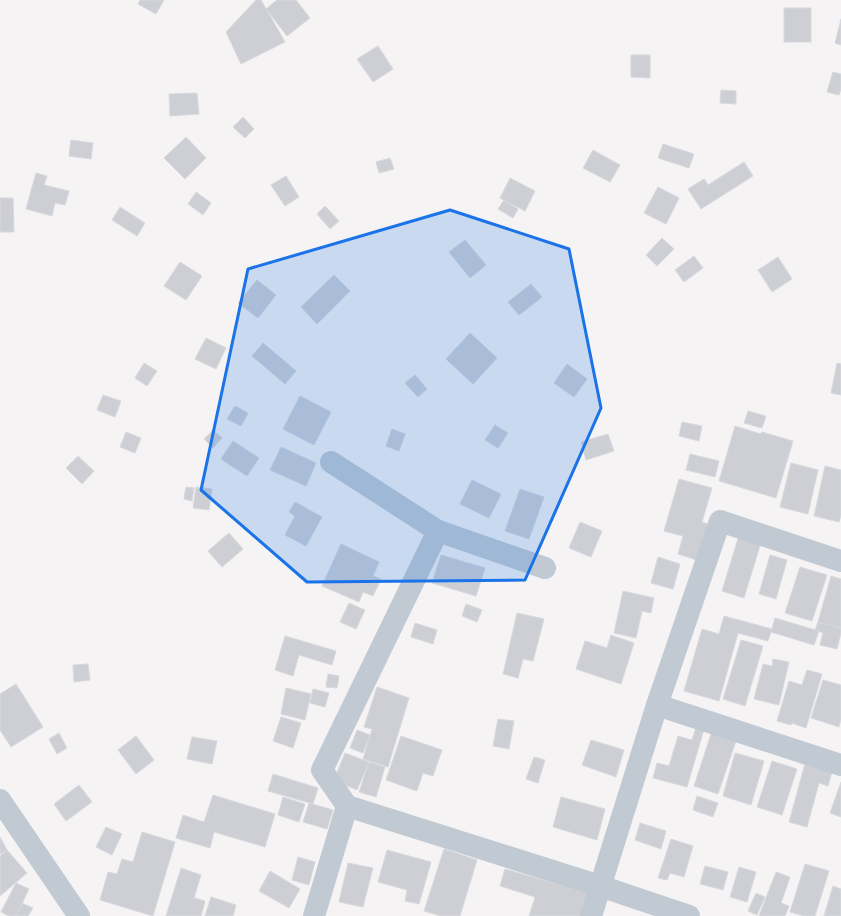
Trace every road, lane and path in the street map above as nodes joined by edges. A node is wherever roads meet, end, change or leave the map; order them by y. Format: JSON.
{"nodes":[{"id":1,"x":331,"y":462,"type":"dead end"},
{"id":2,"x":438,"y":530,"type":"junction"},
{"id":3,"x":841,"y":561,"type":"edge"},
{"id":4,"x":545,"y":568,"type":"dead end"},
{"id":5,"x":657,"y":705,"type":"junction"},
{"id":6,"x":841,"y":765,"type":"edge"},
{"id":7,"x":0,"y":800,"type":"edge"},
{"id":8,"x":347,"y":806,"type":"junction"},
{"id":9,"x":600,"y":886,"type":"junction"},
{"id":10,"x":79,"y":916,"type":"edge"},
{"id":11,"x":314,"y":916,"type":"edge"},
{"id":12,"x":591,"y":916,"type":"edge"},
{"id":13,"x":689,"y":916,"type":"edge"}],
"edges":[{"from":1,"to":2,"type":"street"},
{"from":2,"to":4,"type":"street"},
{"from":2,"to":8,"type":"street"},
{"from":3,"to":5,"type":"street"},
{"from":5,"to":6,"type":"street"},
{"from":5,"to":9,"type":"street"},
{"from":7,"to":10,"type":"street"},
{"from":8,"to":9,"type":"street"},
{"from":8,"to":11,"type":"street"},
{"from":9,"to":12,"type":"street"},
{"from":9,"to":13,"type":"street"}]}
